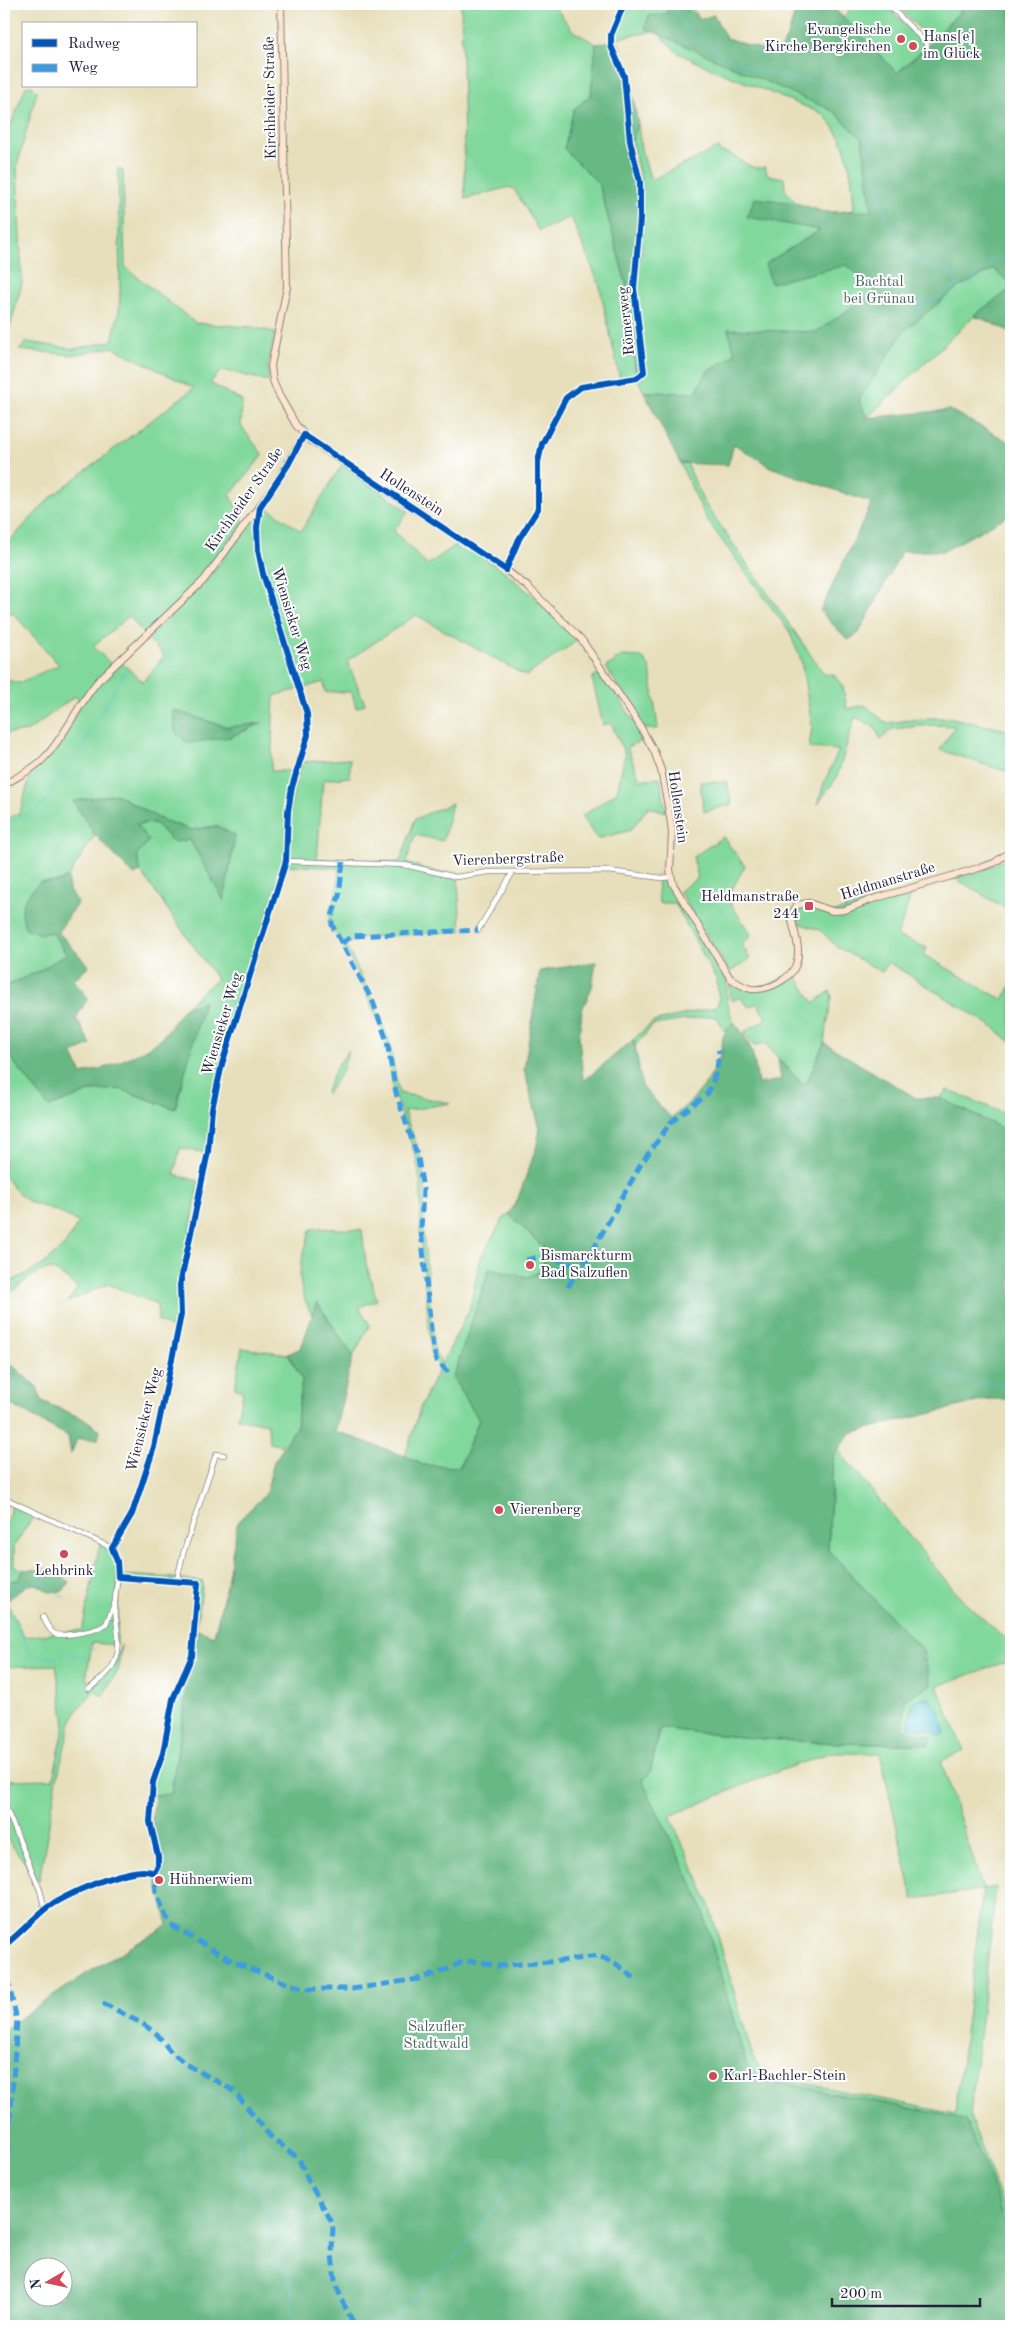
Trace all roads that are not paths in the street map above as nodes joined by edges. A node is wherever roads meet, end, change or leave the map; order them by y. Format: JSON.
{"nodes":[{"id":1,"x":281,"y":4,"type":"edge"},
{"id":2,"x":624,"y":4,"type":"edge"},
{"id":3,"x":888,"y":4,"type":"edge"},
{"id":4,"x":927,"y":49,"type":"dead end"},
{"id":5,"x":304,"y":435,"type":"junction"},
{"id":6,"x":260,"y":507,"type":"junction"},
{"id":7,"x":506,"y":570,"type":"junction"},
{"id":8,"x":4,"y":785,"type":"edge"},
{"id":9,"x":1011,"y":851,"type":"edge"},
{"id":10,"x":286,"y":861,"type":"junction"},
{"id":11,"x":513,"y":872,"type":"junction"},
{"id":12,"x":671,"y":877,"type":"junction"},
{"id":13,"x":478,"y":930,"type":"dead end"},
{"id":14,"x":224,"y":1455,"type":"dead end"},
{"id":15,"x":4,"y":1498,"type":"edge"},
{"id":16,"x":112,"y":1548,"type":"junction"},
{"id":17,"x":118,"y":1577,"type":"junction"},
{"id":18,"x":177,"y":1580,"type":"junction"},
{"id":19,"x":198,"y":1582,"type":"dead end"},
{"id":20,"x":115,"y":1603,"type":"junction"},
{"id":21,"x":43,"y":1617,"type":"dead end"},
{"id":22,"x":89,"y":1688,"type":"dead end"},
{"id":23,"x":4,"y":1803,"type":"edge"},
{"id":24,"x":4,"y":1946,"type":"edge"}],
"edges":[{"from":1,"to":5,"type":"main road","name":"Kirchheider Straße"},
{"from":2,"to":7,"type":"street","name":"Römerweg"},
{"from":3,"to":4,"type":"street"},
{"from":5,"to":6,"type":"main road","name":"Kirchheider Straße"},
{"from":5,"to":7,"type":"main road","name":"Hollenstein"},
{"from":6,"to":8,"type":"main road","name":"Kirchheider Straße"},
{"from":6,"to":10,"type":"street","name":"Wiensieker Weg"},
{"from":7,"to":12,"type":"main road","name":"Hollenstein"},
{"from":9,"to":12,"type":"main road","name":"Heldmanstraße"},
{"from":10,"to":11,"type":"street","name":"Vierenbergstraße"},
{"from":10,"to":16,"type":"street","name":"Wiensieker Weg"},
{"from":11,"to":12,"type":"street","name":"Vierenbergstraße"},
{"from":11,"to":13,"type":"street"},
{"from":14,"to":18,"type":"street"},
{"from":15,"to":16,"type":"street"},
{"from":16,"to":17,"type":"street"},
{"from":17,"to":18,"type":"street"},
{"from":17,"to":20,"type":"street"},
{"from":18,"to":19,"type":"street"},
{"from":20,"to":21,"type":"street"},
{"from":20,"to":22,"type":"street"},
{"from":23,"to":24,"type":"street"}]}
